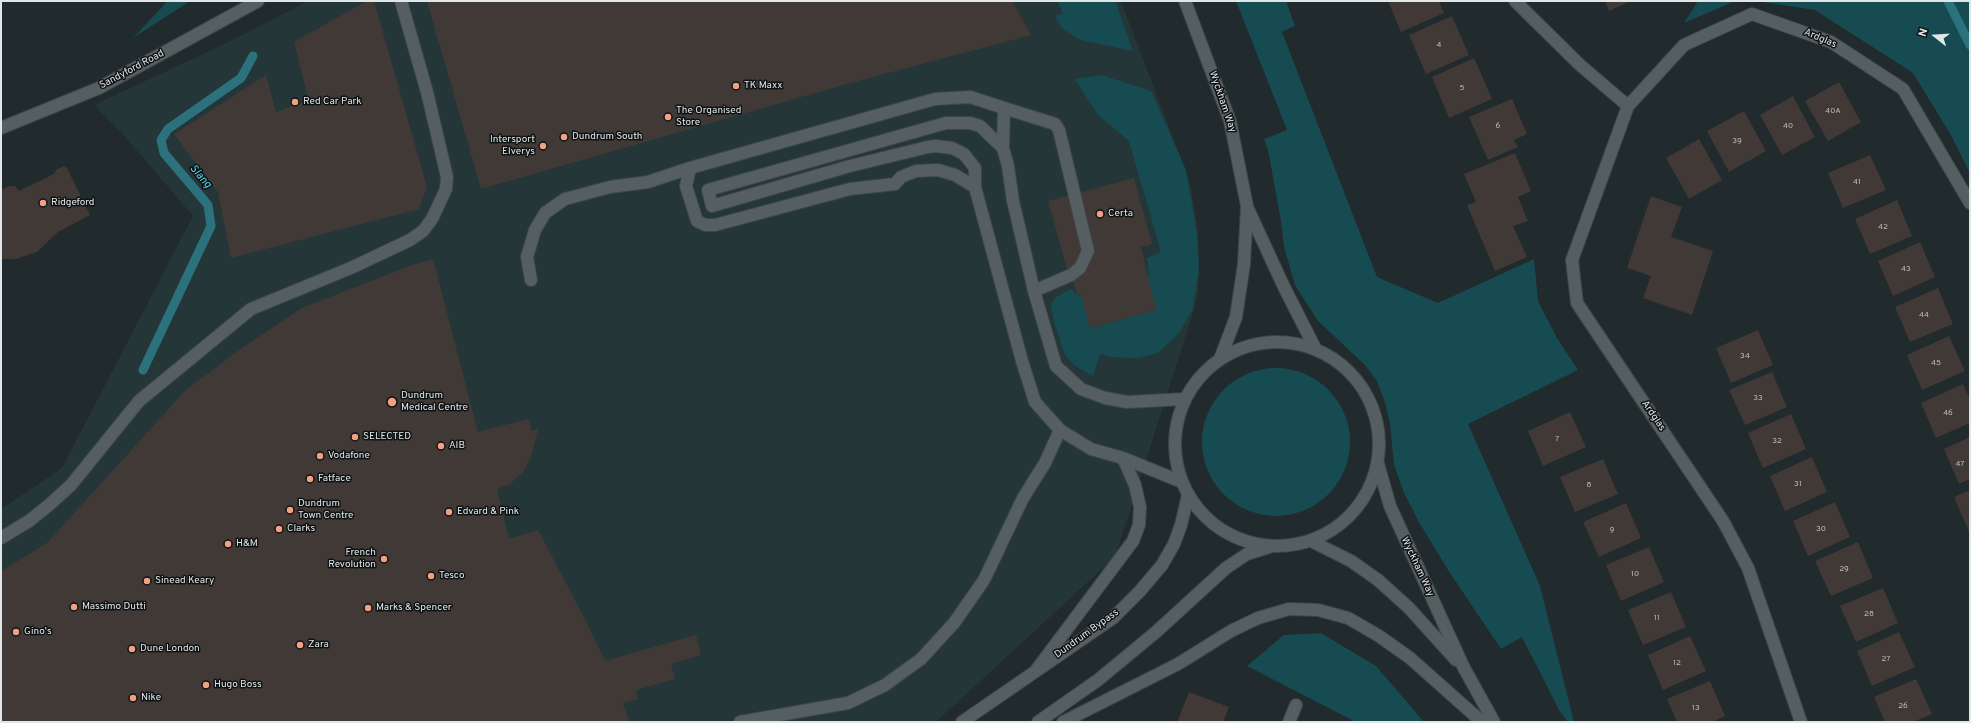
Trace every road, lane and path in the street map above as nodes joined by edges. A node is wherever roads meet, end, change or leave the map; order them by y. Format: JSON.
{"nodes":[{"id":1,"x":258,"y":1,"type":"edge"},
{"id":2,"x":401,"y":1,"type":"edge"},
{"id":3,"x":1185,"y":1,"type":"edge"},
{"id":4,"x":1515,"y":1,"type":"edge"},
{"id":5,"x":1628,"y":106,"type":"junction"},
{"id":6,"x":1004,"y":108,"type":"junction"},
{"id":7,"x":1,"y":128,"type":"edge"},
{"id":8,"x":1003,"y":148,"type":"junction"},
{"id":9,"x":690,"y":168,"type":"junction"},
{"id":10,"x":975,"y":188,"type":"junction"},
{"id":11,"x":1970,"y":203,"type":"edge"},
{"id":12,"x":1247,"y":206,"type":"junction"},
{"id":13,"x":531,"y":280,"type":"dead end"},
{"id":14,"x":1034,"y":290,"type":"junction"},
{"id":15,"x":1315,"y":348,"type":"junction"},
{"id":16,"x":1220,"y":359,"type":"junction"},
{"id":17,"x":1185,"y":399,"type":"junction"},
{"id":18,"x":1060,"y":430,"type":"junction"},
{"id":19,"x":1123,"y":458,"type":"junction"},
{"id":20,"x":1378,"y":464,"type":"junction"},
{"id":21,"x":1182,"y":482,"type":"junction"},
{"id":22,"x":1188,"y":495,"type":"junction"},
{"id":23,"x":1,"y":538,"type":"edge"},
{"id":24,"x":1311,"y":541,"type":"junction"},
{"id":25,"x":1272,"y":547,"type":"junction"},
{"id":26,"x":1464,"y":668,"type":"junction"},
{"id":27,"x":1037,"y":669,"type":"junction"},
{"id":28,"x":1296,"y":705,"type":"dead end"},
{"id":29,"x":740,"y":722,"type":"edge"},
{"id":30,"x":962,"y":722,"type":"edge"},
{"id":31,"x":1038,"y":722,"type":"edge"},
{"id":32,"x":1063,"y":722,"type":"edge"},
{"id":33,"x":1289,"y":722,"type":"edge"},
{"id":34,"x":1482,"y":722,"type":"edge"},
{"id":35,"x":1494,"y":722,"type":"edge"},
{"id":36,"x":1800,"y":722,"type":"edge"}],
"edges":[{"from":1,"to":7,"type":"main road","name":"Sandyford Road"},
{"from":2,"to":23,"type":"main road"},
{"from":3,"to":12,"type":"main road","name":"Wyckham Way"},
{"from":4,"to":5,"type":"main road"},
{"from":5,"to":11,"type":"main road","name":"Ardglas"},
{"from":5,"to":36,"type":"main road","name":"Ardglas"},
{"from":6,"to":8,"type":"main road"},
{"from":6,"to":9,"type":"main road"},
{"from":6,"to":14,"type":"main road"},
{"from":8,"to":10,"type":"main road"},
{"from":8,"to":14,"type":"main road"},
{"from":9,"to":10,"type":"main road"},
{"from":9,"to":13,"type":"main road"},
{"from":10,"to":18,"type":"main road"},
{"from":12,"to":15,"type":"main road","name":"Wyckham Way"},
{"from":12,"to":16,"type":"main road","name":"Wyckham Way"},
{"from":14,"to":17,"type":"main road"},
{"from":15,"to":16,"type":"main road"},
{"from":15,"to":20,"type":"main road"},
{"from":16,"to":17,"type":"main road"},
{"from":17,"to":21,"type":"main road"},
{"from":18,"to":19,"type":"main road"},
{"from":18,"to":29,"type":"main road"},
{"from":19,"to":21,"type":"main road"},
{"from":19,"to":27,"type":"main road"},
{"from":20,"to":24,"type":"main road"},
{"from":20,"to":26,"type":"main road","name":"Wyckham Way"},
{"from":21,"to":22,"type":"main road"},
{"from":22,"to":25,"type":"main road"},
{"from":22,"to":27,"type":"main road","name":"Dundrum Bypass"},
{"from":24,"to":25,"type":"main road"},
{"from":24,"to":26,"type":"main road","name":"Wyckham Way"},
{"from":25,"to":31,"type":"main road"},
{"from":26,"to":35,"type":"main road","name":"Wyckham Way"},
{"from":27,"to":30,"type":"main road","name":"Dundrum Bypass"},
{"from":28,"to":33,"type":"main road"},
{"from":32,"to":34,"type":"main road"}]}
